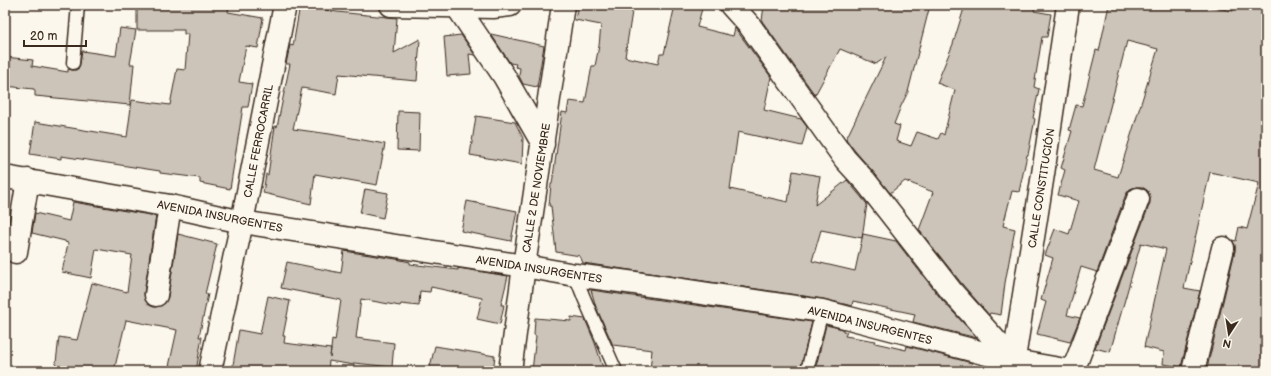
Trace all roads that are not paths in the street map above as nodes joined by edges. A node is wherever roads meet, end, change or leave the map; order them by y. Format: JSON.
{"nodes":[{"id":1,"x":78,"y":5,"type":"edge"},
{"id":2,"x":285,"y":5,"type":"edge"},
{"id":3,"x":391,"y":5,"type":"edge"},
{"id":4,"x":510,"y":5,"type":"edge"},
{"id":5,"x":563,"y":5,"type":"edge"},
{"id":6,"x":731,"y":5,"type":"edge"},
{"id":7,"x":1068,"y":5,"type":"edge"},
{"id":8,"x":456,"y":6,"type":"edge"},
{"id":9,"x":73,"y":63,"type":"dead end"},
{"id":10,"x":543,"y":144,"type":"junction"},
{"id":11,"x":5,"y":177,"type":"edge"},
{"id":12,"x":28,"y":180,"type":"junction"},
{"id":13,"x":1138,"y":198,"type":"dead end"},
{"id":14,"x":170,"y":206,"type":"junction"},
{"id":15,"x":242,"y":222,"type":"junction"},
{"id":16,"x":1223,"y":248,"type":"dead end"},
{"id":17,"x":16,"y":252,"type":"dead end"},
{"id":18,"x":524,"y":266,"type":"junction"},
{"id":19,"x":575,"y":275,"type":"junction"},
{"id":20,"x":156,"y":295,"type":"dead end"},
{"id":21,"x":822,"y":311,"type":"junction"},
{"id":22,"x":1013,"y":366,"type":"edge"},
{"id":23,"x":210,"y":371,"type":"edge"},
{"id":24,"x":510,"y":371,"type":"edge"},
{"id":25,"x":616,"y":371,"type":"edge"},
{"id":26,"x":808,"y":371,"type":"edge"},
{"id":27,"x":1065,"y":371,"type":"edge"},
{"id":28,"x":1193,"y":371,"type":"edge"}],
"edges":[{"from":1,"to":9,"type":"lane"},
{"from":2,"to":15,"type":"street","name":"CALLE FERROCARRIL"},
{"from":3,"to":8,"type":"street"},
{"from":4,"to":8,"type":"street"},
{"from":5,"to":10,"type":"street","name":"CALLE 2 DE NOVIEMBRE"},
{"from":6,"to":22,"type":"street"},
{"from":7,"to":22,"type":"street","name":"CALLE CONSTITUCIÓN"},
{"from":8,"to":10,"type":"street"},
{"from":10,"to":18,"type":"street","name":"CALLE 2 DE NOVIEMBRE"},
{"from":11,"to":12,"type":"street","name":"AVENIDA INSURGENTES"},
{"from":12,"to":14,"type":"street","name":"AVENIDA INSURGENTES"},
{"from":12,"to":17,"type":"street"},
{"from":13,"to":27,"type":"street"},
{"from":14,"to":15,"type":"street","name":"AVENIDA INSURGENTES"},
{"from":14,"to":20,"type":"street"},
{"from":15,"to":18,"type":"street","name":"AVENIDA INSURGENTES"},
{"from":15,"to":23,"type":"street","name":"CALLE FERROCARRIL"},
{"from":16,"to":28,"type":"street"},
{"from":18,"to":19,"type":"street","name":"AVENIDA INSURGENTES"},
{"from":18,"to":24,"type":"street","name":"CALLE 2 DE NOVIEMBRE"},
{"from":19,"to":21,"type":"street","name":"AVENIDA INSURGENTES"},
{"from":19,"to":25,"type":"lane"},
{"from":21,"to":22,"type":"street","name":"AVENIDA INSURGENTES"},
{"from":21,"to":26,"type":"lane"},
{"from":22,"to":27,"type":"street","name":"AVENIDA INSURGENTES"}]}
